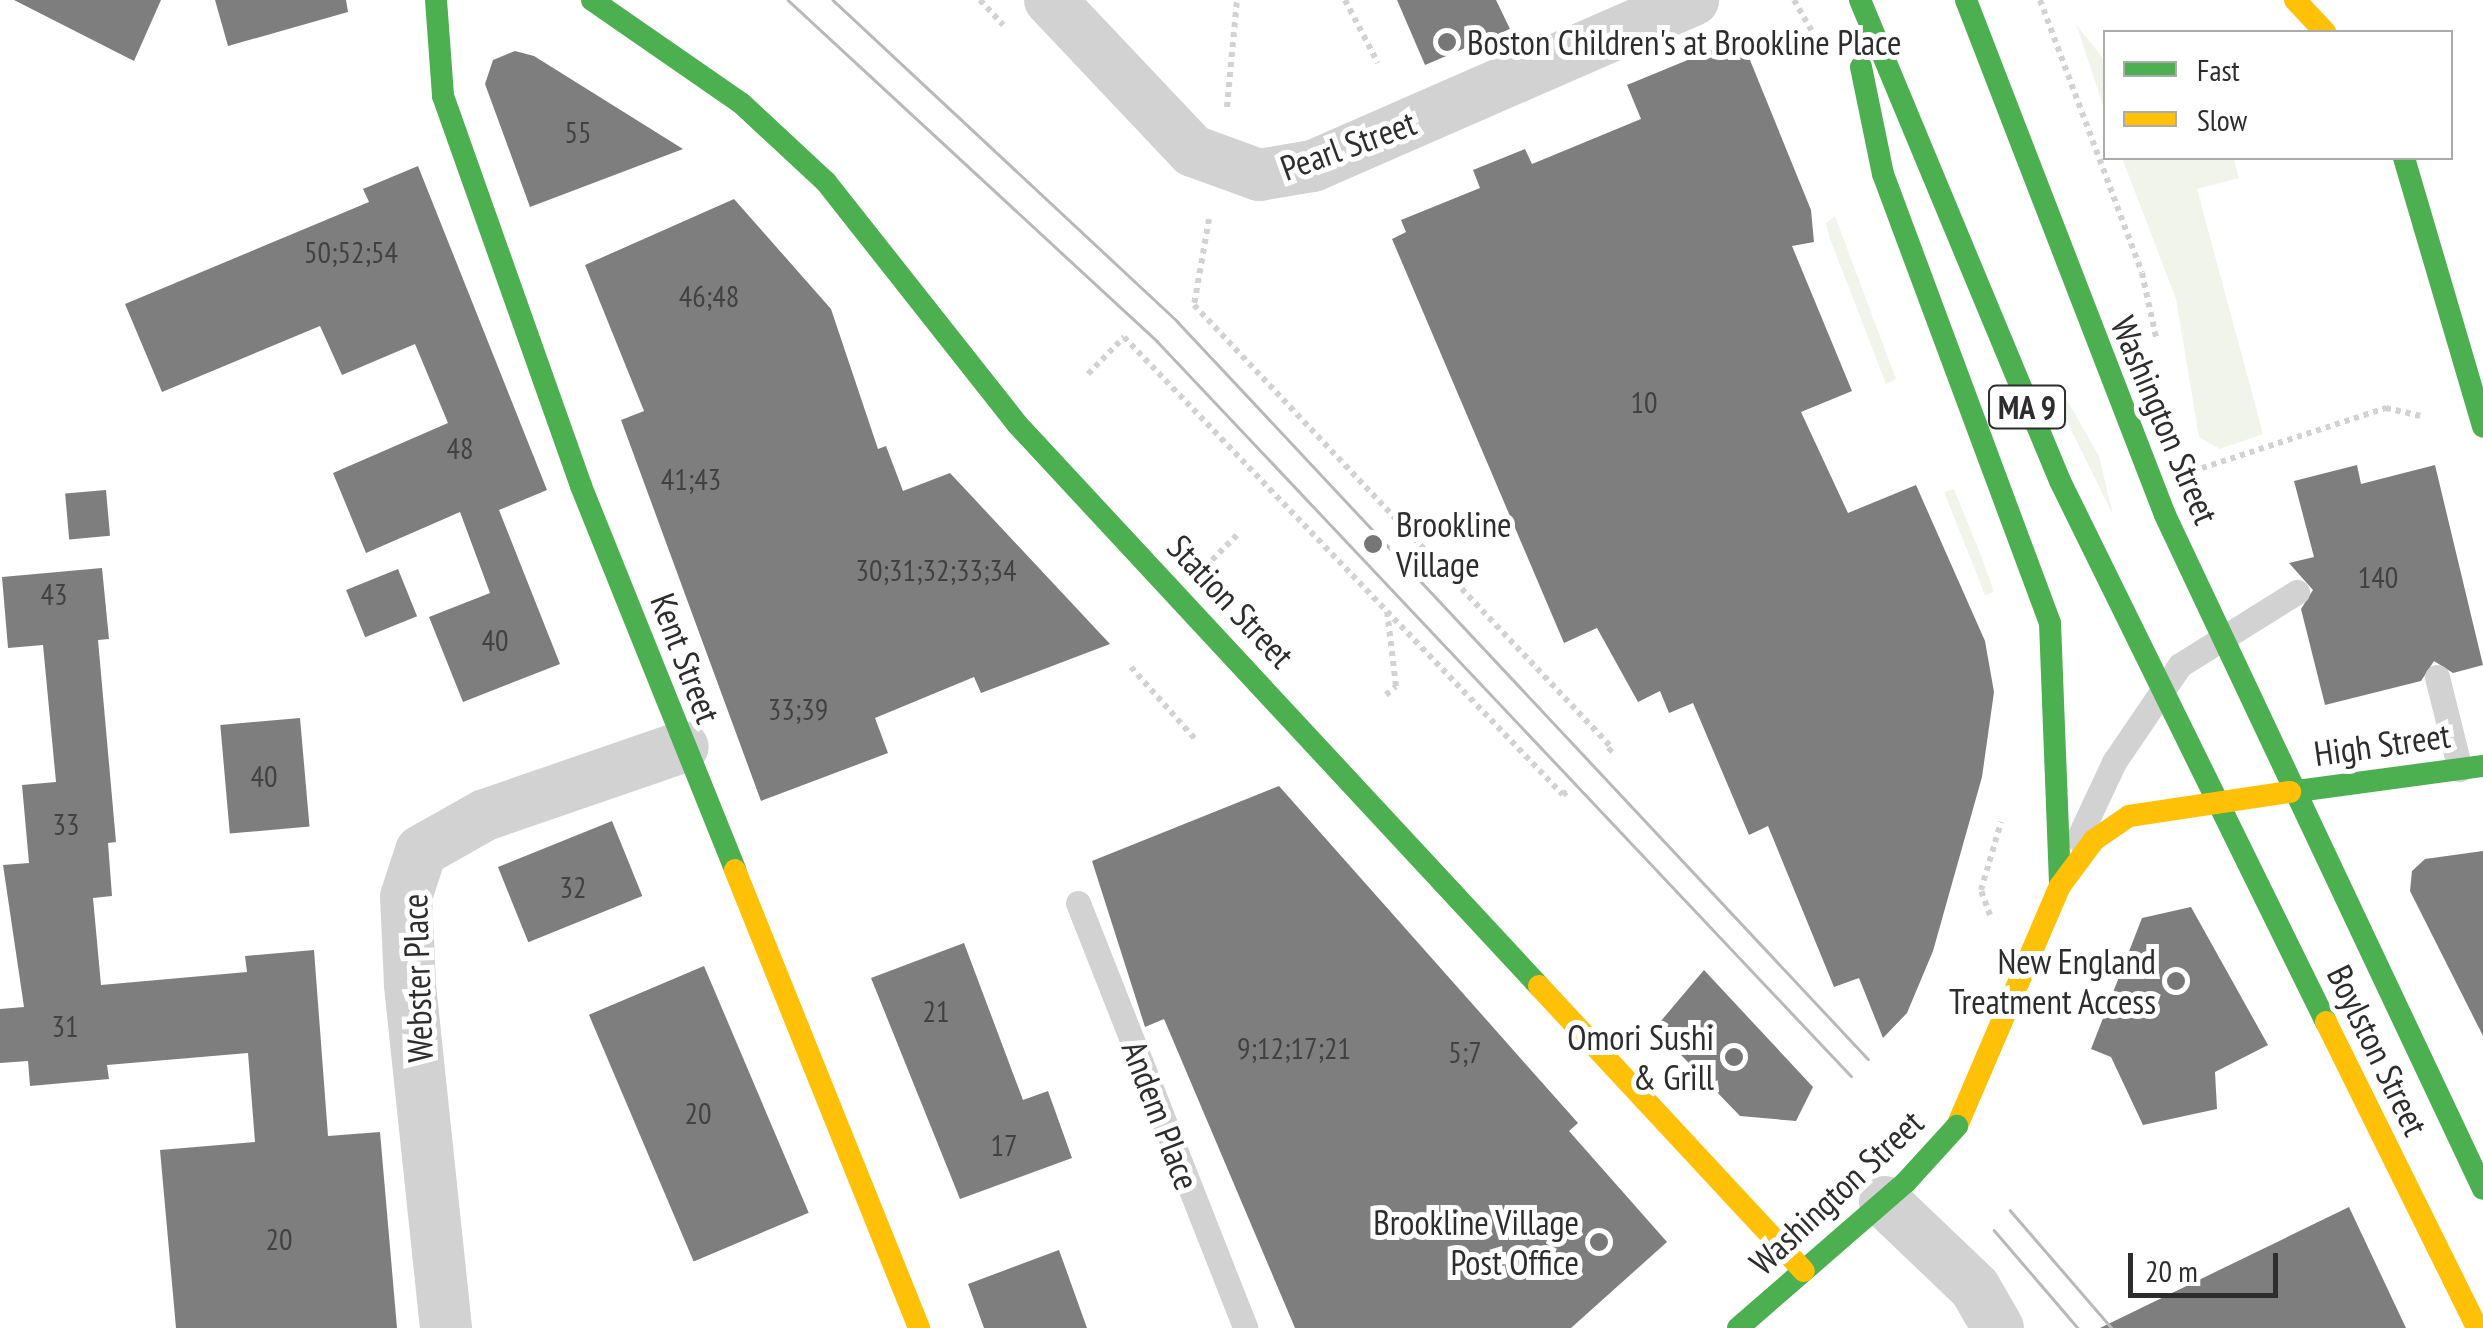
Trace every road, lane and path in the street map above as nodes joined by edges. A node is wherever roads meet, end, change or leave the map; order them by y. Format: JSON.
{"nodes":[{"id":1,"x":436,"y":0,"type":"edge"},
{"id":2,"x":592,"y":0,"type":"edge"},
{"id":3,"x":1050,"y":0,"type":"edge"},
{"id":4,"x":1237,"y":0,"type":"edge"},
{"id":5,"x":1345,"y":0,"type":"edge"},
{"id":6,"x":1693,"y":0,"type":"edge"},
{"id":7,"x":1794,"y":0,"type":"edge"},
{"id":8,"x":1848,"y":0,"type":"edge"},
{"id":9,"x":1860,"y":0,"type":"edge"},
{"id":10,"x":1966,"y":0,"type":"edge"},
{"id":11,"x":2040,"y":0,"type":"edge"},
{"id":12,"x":2295,"y":0,"type":"edge"},
{"id":13,"x":1800,"y":18,"type":"dead end"},
{"id":14,"x":2323,"y":30,"type":"edge"},
{"id":15,"x":1378,"y":63,"type":"dead end"},
{"id":16,"x":1227,"y":107,"type":"dead end"},
{"id":17,"x":2405,"y":160,"type":"edge"},
{"id":18,"x":1209,"y":219,"type":"dead end"},
{"id":19,"x":2156,"y":344,"type":"dead end"},
{"id":20,"x":1088,"y":374,"type":"dead end"},
{"id":21,"x":2436,"y":419,"type":"dead end"},
{"id":22,"x":2483,"y":427,"type":"edge"},
{"id":23,"x":2201,"y":468,"type":"dead end"},
{"id":24,"x":1240,"y":533,"type":"dead end"},
{"id":25,"x":1198,"y":573,"type":"dead end"},
{"id":26,"x":2296,"y":592,"type":"dead end"},
{"id":27,"x":1387,"y":609,"type":"junction"},
{"id":28,"x":2219,"y":636,"type":"junction"},
{"id":29,"x":1131,"y":668,"type":"dead end"},
{"id":30,"x":2437,"y":677,"type":"dead end"},
{"id":31,"x":2161,"y":689,"type":"junction"},
{"id":32,"x":1386,"y":695,"type":"dead end"},
{"id":33,"x":1197,"y":742,"type":"dead end"},
{"id":34,"x":683,"y":747,"type":"junction"},
{"id":35,"x":1604,"y":755,"type":"dead end"},
{"id":36,"x":2472,"y":767,"type":"edge"},
{"id":37,"x":1570,"y":789,"type":"dead end"},
{"id":38,"x":2290,"y":792,"type":"junction"},
{"id":39,"x":2217,"y":802,"type":"junction"},
{"id":40,"x":2005,"y":808,"type":"dead end"},
{"id":41,"x":2060,"y":886,"type":"junction"},
{"id":42,"x":1078,"y":903,"type":"dead end"},
{"id":43,"x":2018,"y":991,"type":"junction"},
{"id":44,"x":2483,"y":1189,"type":"edge"},
{"id":45,"x":1895,"y":1192,"type":"junction"},
{"id":46,"x":1804,"y":1271,"type":"junction"},
{"id":47,"x":446,"y":1328,"type":"edge"},
{"id":48,"x":920,"y":1328,"type":"edge"},
{"id":49,"x":1245,"y":1328,"type":"edge"},
{"id":50,"x":1738,"y":1328,"type":"edge"},
{"id":51,"x":1998,"y":1328,"type":"edge"},
{"id":52,"x":2477,"y":1328,"type":"edge"}],
"edges":[{"from":1,"to":34,"type":"main road","name":"Kent Street"},
{"from":2,"to":46,"type":"main road","name":"Station Street"},
{"from":3,"to":6,"type":"street","name":"Pearl Street"},
{"from":4,"to":16,"type":"path"},
{"from":5,"to":15,"type":"path"},
{"from":7,"to":13,"type":"path"},
{"from":8,"to":41,"type":"main road"},
{"from":9,"to":31,"type":"main road","number":"MA 9"},
{"from":10,"to":28,"type":"main road","name":"Washington Street","number":"MA 9"},
{"from":11,"to":19,"type":"path","name":"Washington Street"},
{"from":12,"to":14,"type":"main road"},
{"from":17,"to":22,"type":"main road"},
{"from":18,"to":35,"type":"path"},
{"from":20,"to":27,"type":"path"},
{"from":21,"to":23,"type":"path"},
{"from":24,"to":25,"type":"path"},
{"from":26,"to":28,"type":"lane"},
{"from":27,"to":32,"type":"path"},
{"from":27,"to":37,"type":"path"},
{"from":28,"to":31,"type":"lane"},
{"from":28,"to":38,"type":"main road","name":"Washington Street","number":"MA 9"},
{"from":29,"to":33,"type":"path"},
{"from":30,"to":36,"type":"lane"},
{"from":31,"to":39,"type":"main road","number":"MA 9"},
{"from":31,"to":41,"type":"lane"},
{"from":34,"to":47,"type":"street","name":"Webster Place"},
{"from":34,"to":48,"type":"main road","name":"Kent Street"},
{"from":36,"to":38,"type":"main road","name":"High Street"},
{"from":38,"to":39,"type":"main road","name":"Washington Street"},
{"from":38,"to":44,"type":"main road","name":"Boylston Street","number":"MA 9"},
{"from":39,"to":41,"type":"main road","name":"Washington Street"},
{"from":39,"to":52,"type":"main road","name":"Boylston Street","number":"MA 9"},
{"from":40,"to":43,"type":"path"},
{"from":41,"to":43,"type":"main road","name":"Washington Street"},
{"from":42,"to":49,"type":"lane","name":"Andem Place"},
{"from":43,"to":45,"type":"main road","name":"Washington Street","bridge":true},
{"from":45,"to":46,"type":"main road","name":"Washington Street"},
{"from":45,"to":51,"type":"street"},
{"from":46,"to":50,"type":"main road","name":"Washington Street"}]}
